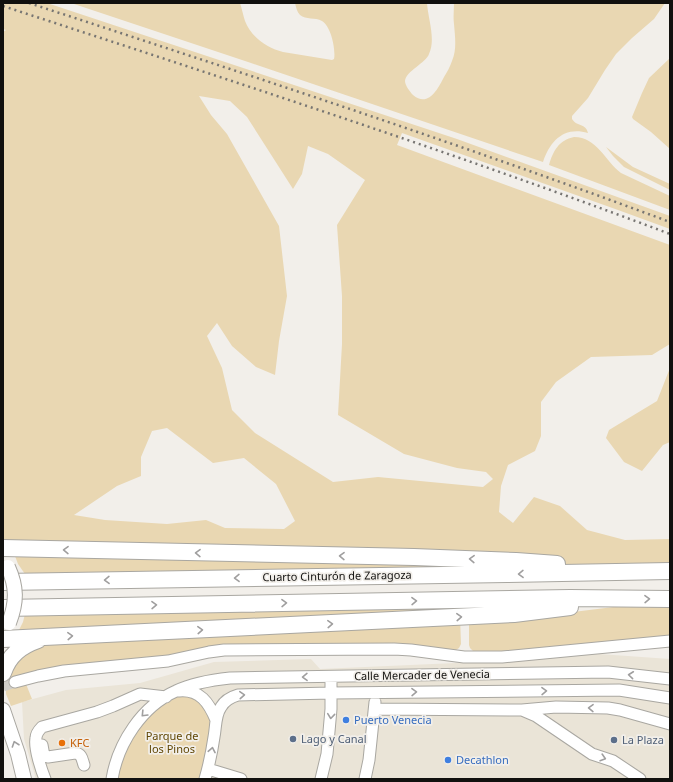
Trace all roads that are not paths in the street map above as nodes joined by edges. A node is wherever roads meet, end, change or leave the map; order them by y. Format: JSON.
{"nodes":[{"id":1,"x":3,"y":548,"type":"edge"},
{"id":2,"x":4,"y":569,"type":"edge"},
{"id":3,"x":630,"y":571,"type":"junction"},
{"id":4,"x":670,"y":571,"type":"edge"},
{"id":5,"x":624,"y":599,"type":"junction"},
{"id":6,"x":670,"y":599,"type":"edge"},
{"id":7,"x":3,"y":608,"type":"edge"},
{"id":8,"x":6,"y":628,"type":"edge"},
{"id":9,"x":45,"y":637,"type":"junction"},
{"id":10,"x":3,"y":639,"type":"edge"},
{"id":11,"x":670,"y":641,"type":"edge"},
{"id":12,"x":374,"y":676,"type":"junction"},
{"id":13,"x":331,"y":677,"type":"junction"},
{"id":14,"x":9,"y":678,"type":"edge"},
{"id":15,"x":670,"y":679,"type":"edge"},
{"id":16,"x":331,"y":693,"type":"junction"},
{"id":17,"x":375,"y":693,"type":"junction"},
{"id":18,"x":171,"y":694,"type":"junction"},
{"id":19,"x":670,"y":698,"type":"edge"},
{"id":20,"x":375,"y":709,"type":"junction"},
{"id":21,"x":3,"y":710,"type":"edge"},
{"id":22,"x":522,"y":710,"type":"junction"},
{"id":23,"x":620,"y":710,"type":"junction"},
{"id":24,"x":670,"y":718,"type":"edge"},
{"id":25,"x":216,"y":720,"type":"junction"},
{"id":26,"x":62,"y":722,"type":"junction"},
{"id":27,"x":670,"y":724,"type":"edge"},
{"id":28,"x":84,"y":765,"type":"dead end"},
{"id":29,"x":207,"y":774,"type":"edge"},
{"id":30,"x":24,"y":779,"type":"edge"},
{"id":31,"x":44,"y":779,"type":"edge"},
{"id":32,"x":112,"y":779,"type":"edge"},
{"id":33,"x":241,"y":779,"type":"edge"},
{"id":34,"x":321,"y":779,"type":"edge"},
{"id":35,"x":365,"y":779,"type":"edge"},
{"id":36,"x":640,"y":779,"type":"edge"}],
"edges":[{"from":3,"to":1,"type":"highway","one_way":true},
{"from":3,"to":2,"type":"highway","name":"Cuarto Cinturón de Zaragoza","one_way":true},
{"from":2,"to":8,"type":"main road","bridge":true},
{"from":3,"to":4,"type":"highway","name":"Cuarto Cinturón de Zaragoza"},
{"from":5,"to":6,"type":"highway","one_way":true},
{"from":7,"to":5,"type":"highway","one_way":true},
{"from":9,"to":5,"type":"highway","one_way":true},
{"from":9,"to":10,"type":"highway"},
{"from":9,"to":14,"type":"highway"},
{"from":11,"to":14,"type":"street"},
{"from":12,"to":13,"type":"street","name":"Calle Mercader de Venecia"},
{"from":15,"to":12,"type":"street","name":"Calle Mercader de Venecia","one_way":true},
{"from":12,"to":17,"type":"street"},
{"from":13,"to":16,"type":"street"},
{"from":13,"to":18,"type":"street","name":"Calle Mercader de Venecia","one_way":true},
{"from":16,"to":17,"type":"street","name":"Calle Mercader de Venecia"},
{"from":25,"to":16,"type":"street","name":"Calle Mercader de Venecia","one_way":true},
{"from":16,"to":34,"type":"street","one_way":true},
{"from":17,"to":19,"type":"street","name":"Calle Mercader de Venecia","one_way":true},
{"from":17,"to":20,"type":"street"},
{"from":18,"to":25,"type":"street"},
{"from":18,"to":26,"type":"street"},
{"from":18,"to":32,"type":"street","name":"Calle Mercader de Venecia","one_way":true},
{"from":20,"to":22,"type":"street"},
{"from":20,"to":35,"type":"street"},
{"from":30,"to":21,"type":"main road","one_way":true},
{"from":23,"to":22,"type":"street","one_way":true},
{"from":22,"to":36,"type":"street","one_way":true},
{"from":23,"to":24,"type":"street"},
{"from":23,"to":27,"type":"street"},
{"from":29,"to":25,"type":"street","name":"Calle Mercader de Venecia","one_way":true},
{"from":26,"to":28,"type":"street"},
{"from":26,"to":31,"type":"street"},
{"from":29,"to":33,"type":"street"}]}
